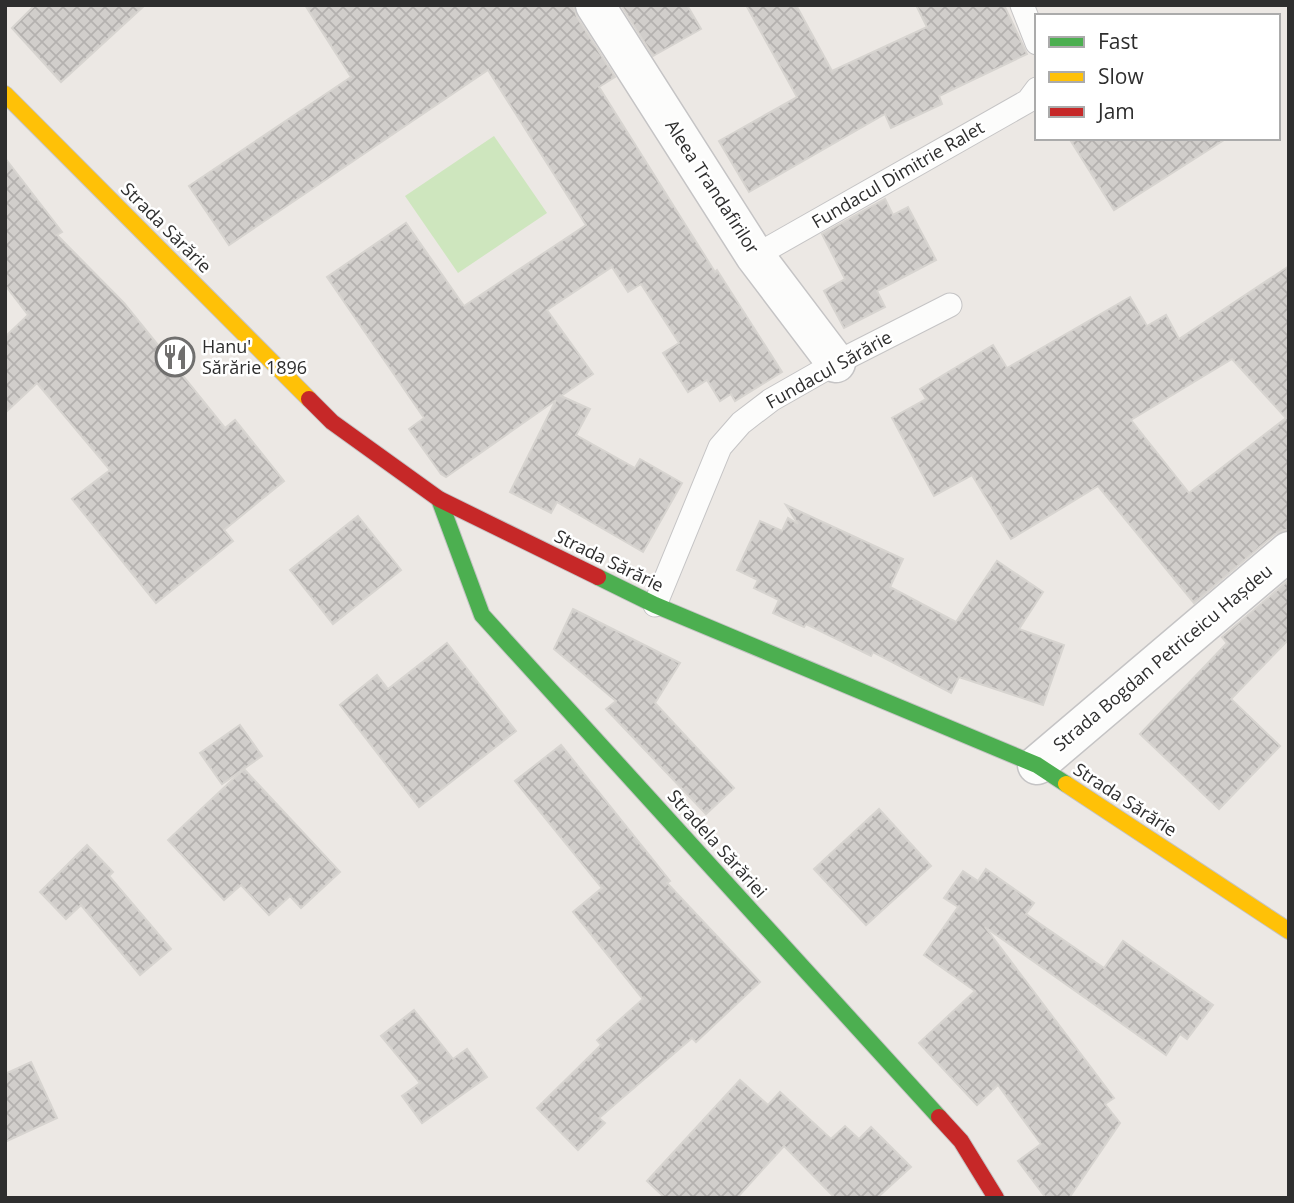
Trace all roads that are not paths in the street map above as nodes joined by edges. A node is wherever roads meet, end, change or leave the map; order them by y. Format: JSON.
{"nodes":[{"id":1,"x":595,"y":5,"type":"edge"},
{"id":2,"x":1022,"y":5,"type":"edge"},
{"id":3,"x":1035,"y":38,"type":"edge"},
{"id":4,"x":1035,"y":92,"type":"edge"},
{"id":5,"x":5,"y":94,"type":"edge"},
{"id":6,"x":755,"y":256,"type":"junction"},
{"id":7,"x":950,"y":305,"type":"dead end"},
{"id":8,"x":836,"y":363,"type":"junction"},
{"id":9,"x":439,"y":499,"type":"junction"},
{"id":10,"x":1289,"y":551,"type":"edge"},
{"id":11,"x":654,"y":605,"type":"junction"},
{"id":12,"x":1037,"y":765,"type":"junction"},
{"id":13,"x":1289,"y":931,"type":"edge"},
{"id":14,"x":996,"y":1198,"type":"edge"}],
"edges":[{"from":1,"to":6,"type":"street","name":"Aleea Trandafirilor"},
{"from":2,"to":3,"type":"lane"},
{"from":4,"to":6,"type":"lane","name":"Fundacul Dimitrie Ralet"},
{"from":5,"to":9,"type":"street","name":"Strada Sărărie"},
{"from":6,"to":8,"type":"street","name":"Aleea Trandafirilor"},
{"from":7,"to":8,"type":"lane","name":"Fundacul Sărărie"},
{"from":8,"to":11,"type":"lane","name":"Fundacul Sărărie"},
{"from":9,"to":11,"type":"street","name":"Strada Sărărie"},
{"from":9,"to":14,"type":"street","name":"Stradela Sărăriei"},
{"from":10,"to":12,"type":"street","name":"Strada Bogdan Petriceicu Hașdeu"},
{"from":11,"to":12,"type":"street","name":"Strada Sărărie"},
{"from":12,"to":13,"type":"street","name":"Strada Sărărie"}]}
